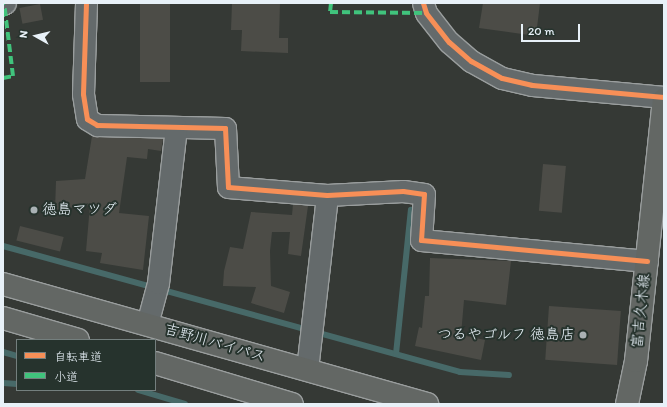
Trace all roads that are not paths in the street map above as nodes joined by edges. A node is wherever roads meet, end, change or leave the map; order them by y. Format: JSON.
{"nodes":[{"id":1,"x":86,"y":3,"type":"edge"},
{"id":2,"x":423,"y":3,"type":"edge"},
{"id":3,"x":664,"y":98,"type":"edge"},
{"id":4,"x":176,"y":127,"type":"junction"},
{"id":5,"x":327,"y":195,"type":"junction"},
{"id":6,"x":647,"y":261,"type":"junction"},
{"id":7,"x":3,"y":284,"type":"edge"},
{"id":8,"x":4,"y":320,"type":"edge"},
{"id":9,"x":147,"y":324,"type":"junction"},
{"id":10,"x":74,"y":339,"type":"edge"},
{"id":11,"x":156,"y":363,"type":"edge"},
{"id":12,"x":307,"y":369,"type":"junction"},
{"id":13,"x":632,"y":403,"type":"edge"},
{"id":14,"x":292,"y":404,"type":"edge"},
{"id":15,"x":427,"y":404,"type":"edge"}],
"edges":[{"from":1,"to":4,"type":"street"},
{"from":2,"to":3,"type":"street"},
{"from":3,"to":6,"type":"main road","name":"富吉久木線"},
{"from":4,"to":5,"type":"street"},
{"from":4,"to":9,"type":"street"},
{"from":5,"to":6,"type":"street"},
{"from":5,"to":12,"type":"street"},
{"from":6,"to":13,"type":"main road","name":"富吉久木線"},
{"from":7,"to":9,"type":"main road","name":"吉野川バイパス"},
{"from":8,"to":10,"type":"main road"},
{"from":9,"to":12,"type":"main road","name":"吉野川バイパス"},
{"from":11,"to":14,"type":"main road"},
{"from":12,"to":15,"type":"main road","name":"吉野川バイパス"}]}
